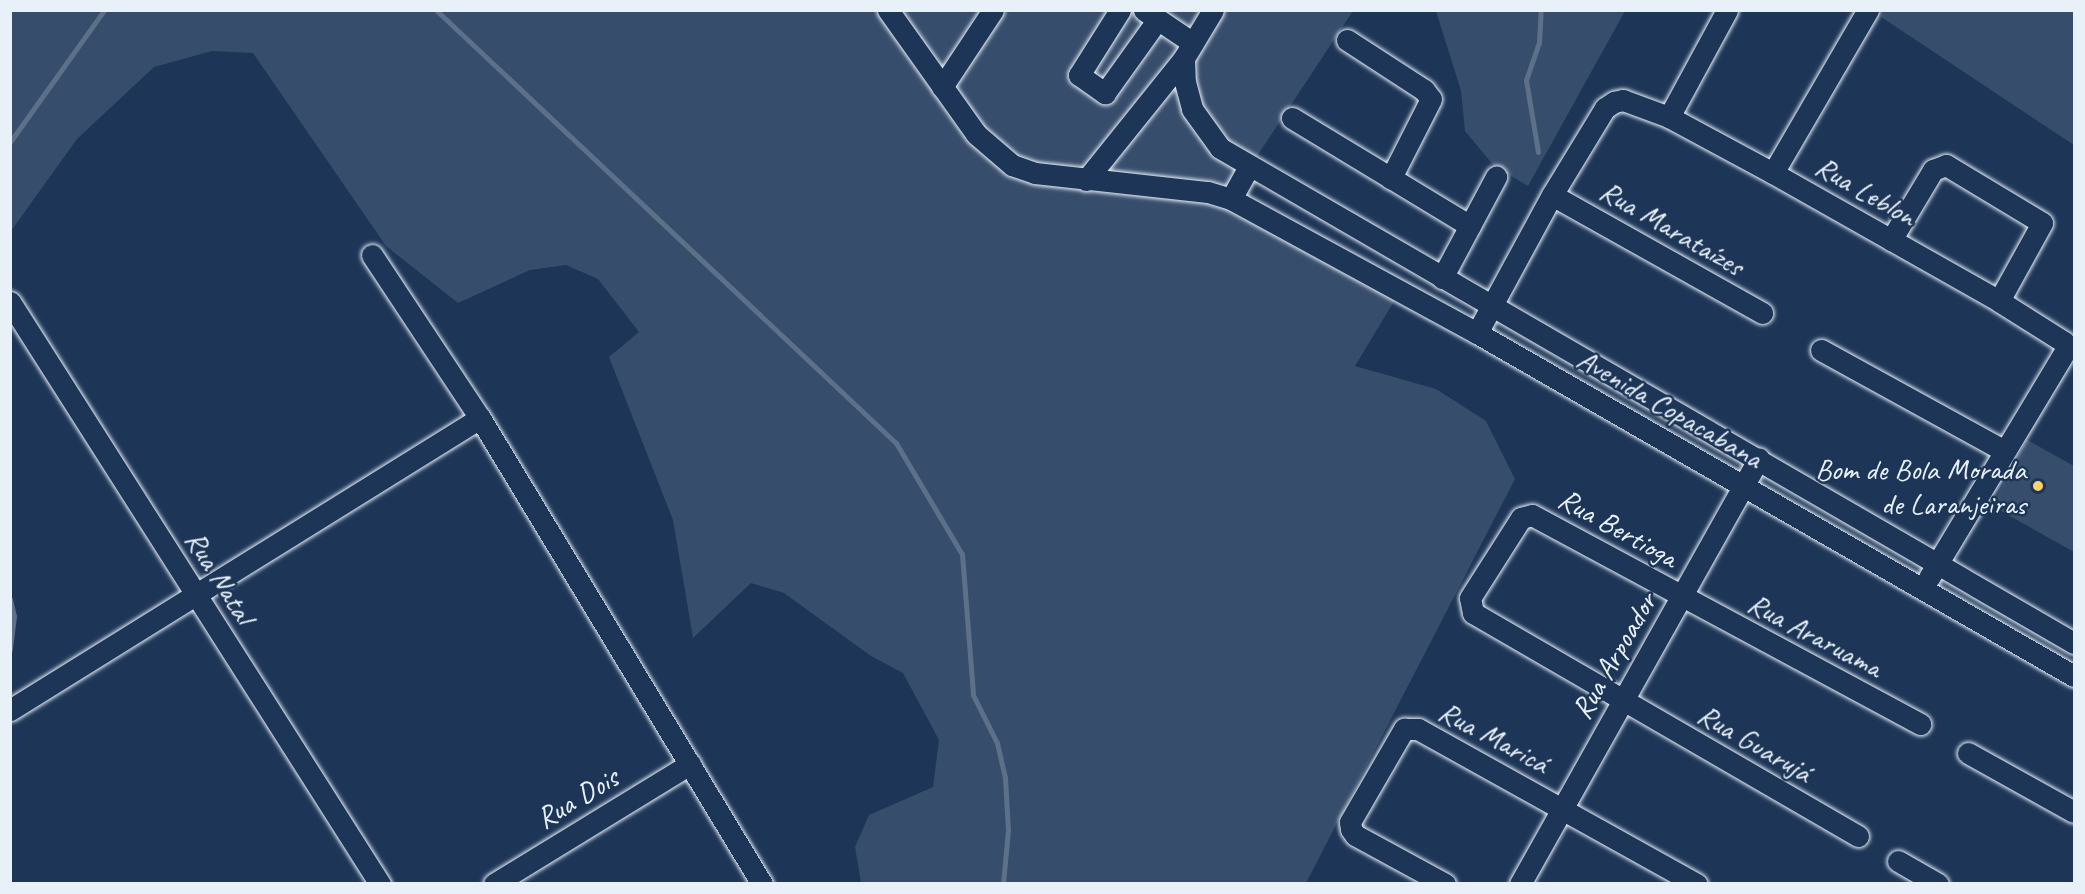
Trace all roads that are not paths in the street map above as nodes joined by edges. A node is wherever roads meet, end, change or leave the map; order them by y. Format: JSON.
{"nodes":[{"id":1,"x":888,"y":10,"type":"edge"},
{"id":2,"x":993,"y":10,"type":"edge"},
{"id":3,"x":1120,"y":10,"type":"edge"},
{"id":4,"x":1213,"y":10,"type":"edge"},
{"id":5,"x":1727,"y":10,"type":"edge"},
{"id":6,"x":1868,"y":10,"type":"edge"},
{"id":7,"x":1151,"y":15,"type":"edge"},
{"id":8,"x":1347,"y":40,"type":"dead end"},
{"id":9,"x":1188,"y":50,"type":"junction"},
{"id":10,"x":942,"y":87,"type":"junction"},
{"id":11,"x":1669,"y":117,"type":"junction"},
{"id":12,"x":1292,"y":118,"type":"dead end"},
{"id":13,"x":1249,"y":167,"type":"junction"},
{"id":14,"x":1773,"y":173,"type":"junction"},
{"id":15,"x":1496,"y":177,"type":"dead end"},
{"id":16,"x":1391,"y":178,"type":"junction"},
{"id":17,"x":1086,"y":180,"type":"junction"},
{"id":18,"x":1552,"y":195,"type":"junction"},
{"id":19,"x":1231,"y":199,"type":"junction"},
{"id":20,"x":1470,"y":226,"type":"junction"},
{"id":21,"x":1891,"y":240,"type":"junction"},
{"id":22,"x":372,"y":255,"type":"dead end"},
{"id":23,"x":1442,"y":278,"type":"junction"},
{"id":24,"x":1999,"y":301,"type":"junction"},
{"id":25,"x":10,"y":302,"type":"edge"},
{"id":26,"x":1494,"y":306,"type":"junction"},
{"id":27,"x":1761,"y":313,"type":"dead end"},
{"id":28,"x":1478,"y":333,"type":"junction"},
{"id":29,"x":1821,"y":350,"type":"dead end"},
{"id":30,"x":480,"y":418,"type":"junction"},
{"id":31,"x":2003,"y":450,"type":"junction"},
{"id":32,"x":1759,"y":459,"type":"junction"},
{"id":33,"x":1745,"y":485,"type":"junction"},
{"id":34,"x":1936,"y":565,"type":"junction"},
{"id":35,"x":1921,"y":590,"type":"junction"},
{"id":36,"x":197,"y":596,"type":"junction"},
{"id":37,"x":1682,"y":598,"type":"junction"},
{"id":38,"x":2074,"y":643,"type":"edge"},
{"id":39,"x":2074,"y":676,"type":"edge"},
{"id":40,"x":1623,"y":702,"type":"junction"},
{"id":41,"x":10,"y":710,"type":"edge"},
{"id":42,"x":1920,"y":724,"type":"dead end"},
{"id":43,"x":1968,"y":753,"type":"dead end"},
{"id":44,"x":690,"y":764,"type":"junction"},
{"id":45,"x":1561,"y":808,"type":"junction"},
{"id":46,"x":2074,"y":812,"type":"edge"},
{"id":47,"x":1858,"y":836,"type":"dead end"},
{"id":48,"x":1898,"y":861,"type":"dead end"},
{"id":49,"x":380,"y":884,"type":"edge"},
{"id":50,"x":494,"y":884,"type":"edge"},
{"id":51,"x":762,"y":884,"type":"edge"},
{"id":52,"x":1445,"y":884,"type":"edge"},
{"id":53,"x":1520,"y":884,"type":"edge"},
{"id":54,"x":1697,"y":884,"type":"edge"},
{"id":55,"x":1938,"y":884,"type":"edge"}],
"edges":[{"from":1,"to":10,"type":"street","name":"Avenida Copacabana"},
{"from":2,"to":10,"type":"street"},
{"from":3,"to":7,"type":"street"},
{"from":4,"to":9,"type":"street"},
{"from":5,"to":11,"type":"street"},
{"from":6,"to":14,"type":"street"},
{"from":7,"to":9,"type":"street"},
{"from":8,"to":16,"type":"street"},
{"from":9,"to":13,"type":"street","name":"Avenida Copacabana"},
{"from":9,"to":17,"type":"street"},
{"from":10,"to":17,"type":"street","name":"Avenida Copacabana"},
{"from":11,"to":14,"type":"street","name":"Rua Leblon"},
{"from":11,"to":18,"type":"street","name":"Rua Leblon"},
{"from":12,"to":16,"type":"street"},
{"from":13,"to":19,"type":"street"},
{"from":13,"to":23,"type":"street","name":"Avenida Copacabana"},
{"from":14,"to":21,"type":"street","name":"Rua Leblon"},
{"from":15,"to":20,"type":"street"},
{"from":16,"to":20,"type":"street"},
{"from":17,"to":19,"type":"street","name":"Avenida Copacabana"},
{"from":18,"to":26,"type":"street","name":"Rua Leblon"},
{"from":18,"to":27,"type":"street","name":"Rua Marataízes"},
{"from":19,"to":28,"type":"street","name":"Avenida Copacabana"},
{"from":20,"to":23,"type":"street"},
{"from":21,"to":24,"type":"street","name":"Rua Leblon"},
{"from":21,"to":24,"type":"street"},
{"from":22,"to":30,"type":"street"},
{"from":23,"to":26,"type":"street","name":"Avenida Copacabana"},
{"from":24,"to":31,"type":"street","name":"Rua Leblon"},
{"from":25,"to":36,"type":"street","name":"Rua Natal"},
{"from":26,"to":28,"type":"street","name":"Rua Leblon"},
{"from":26,"to":32,"type":"street","name":"Avenida Copacabana"},
{"from":28,"to":33,"type":"street","name":"Avenida Copacabana"},
{"from":29,"to":31,"type":"street"},
{"from":30,"to":36,"type":"street"},
{"from":30,"to":44,"type":"street"},
{"from":31,"to":34,"type":"street","name":"Rua Leblon"},
{"from":32,"to":33,"type":"street","name":"Rua Arpoador"},
{"from":32,"to":34,"type":"street","name":"Avenida Copacabana"},
{"from":33,"to":35,"type":"street","name":"Avenida Copacabana"},
{"from":33,"to":37,"type":"street","name":"Rua Arpoador"},
{"from":34,"to":35,"type":"street","name":"Rua Leblon"},
{"from":34,"to":38,"type":"street","name":"Avenida Copacabana"},
{"from":35,"to":39,"type":"street","name":"Avenida Copacabana"},
{"from":36,"to":41,"type":"street"},
{"from":36,"to":49,"type":"street","name":"Rua Natal"},
{"from":37,"to":40,"type":"street","name":"Rua Arpoador"},
{"from":37,"to":40,"type":"street","name":"Rua Bertioga"},
{"from":37,"to":42,"type":"street","name":"Rua Araruama"},
{"from":40,"to":45,"type":"street","name":"Rua Arpoador"},
{"from":40,"to":47,"type":"street","name":"Rua Guarujá"},
{"from":43,"to":46,"type":"street"},
{"from":44,"to":50,"type":"street","name":"Rua Dois"},
{"from":44,"to":51,"type":"street"},
{"from":45,"to":52,"type":"street","name":"Rua Maricá"},
{"from":45,"to":53,"type":"street","name":"Rua Arpoador"},
{"from":45,"to":54,"type":"street"},
{"from":48,"to":55,"type":"street"}]}
